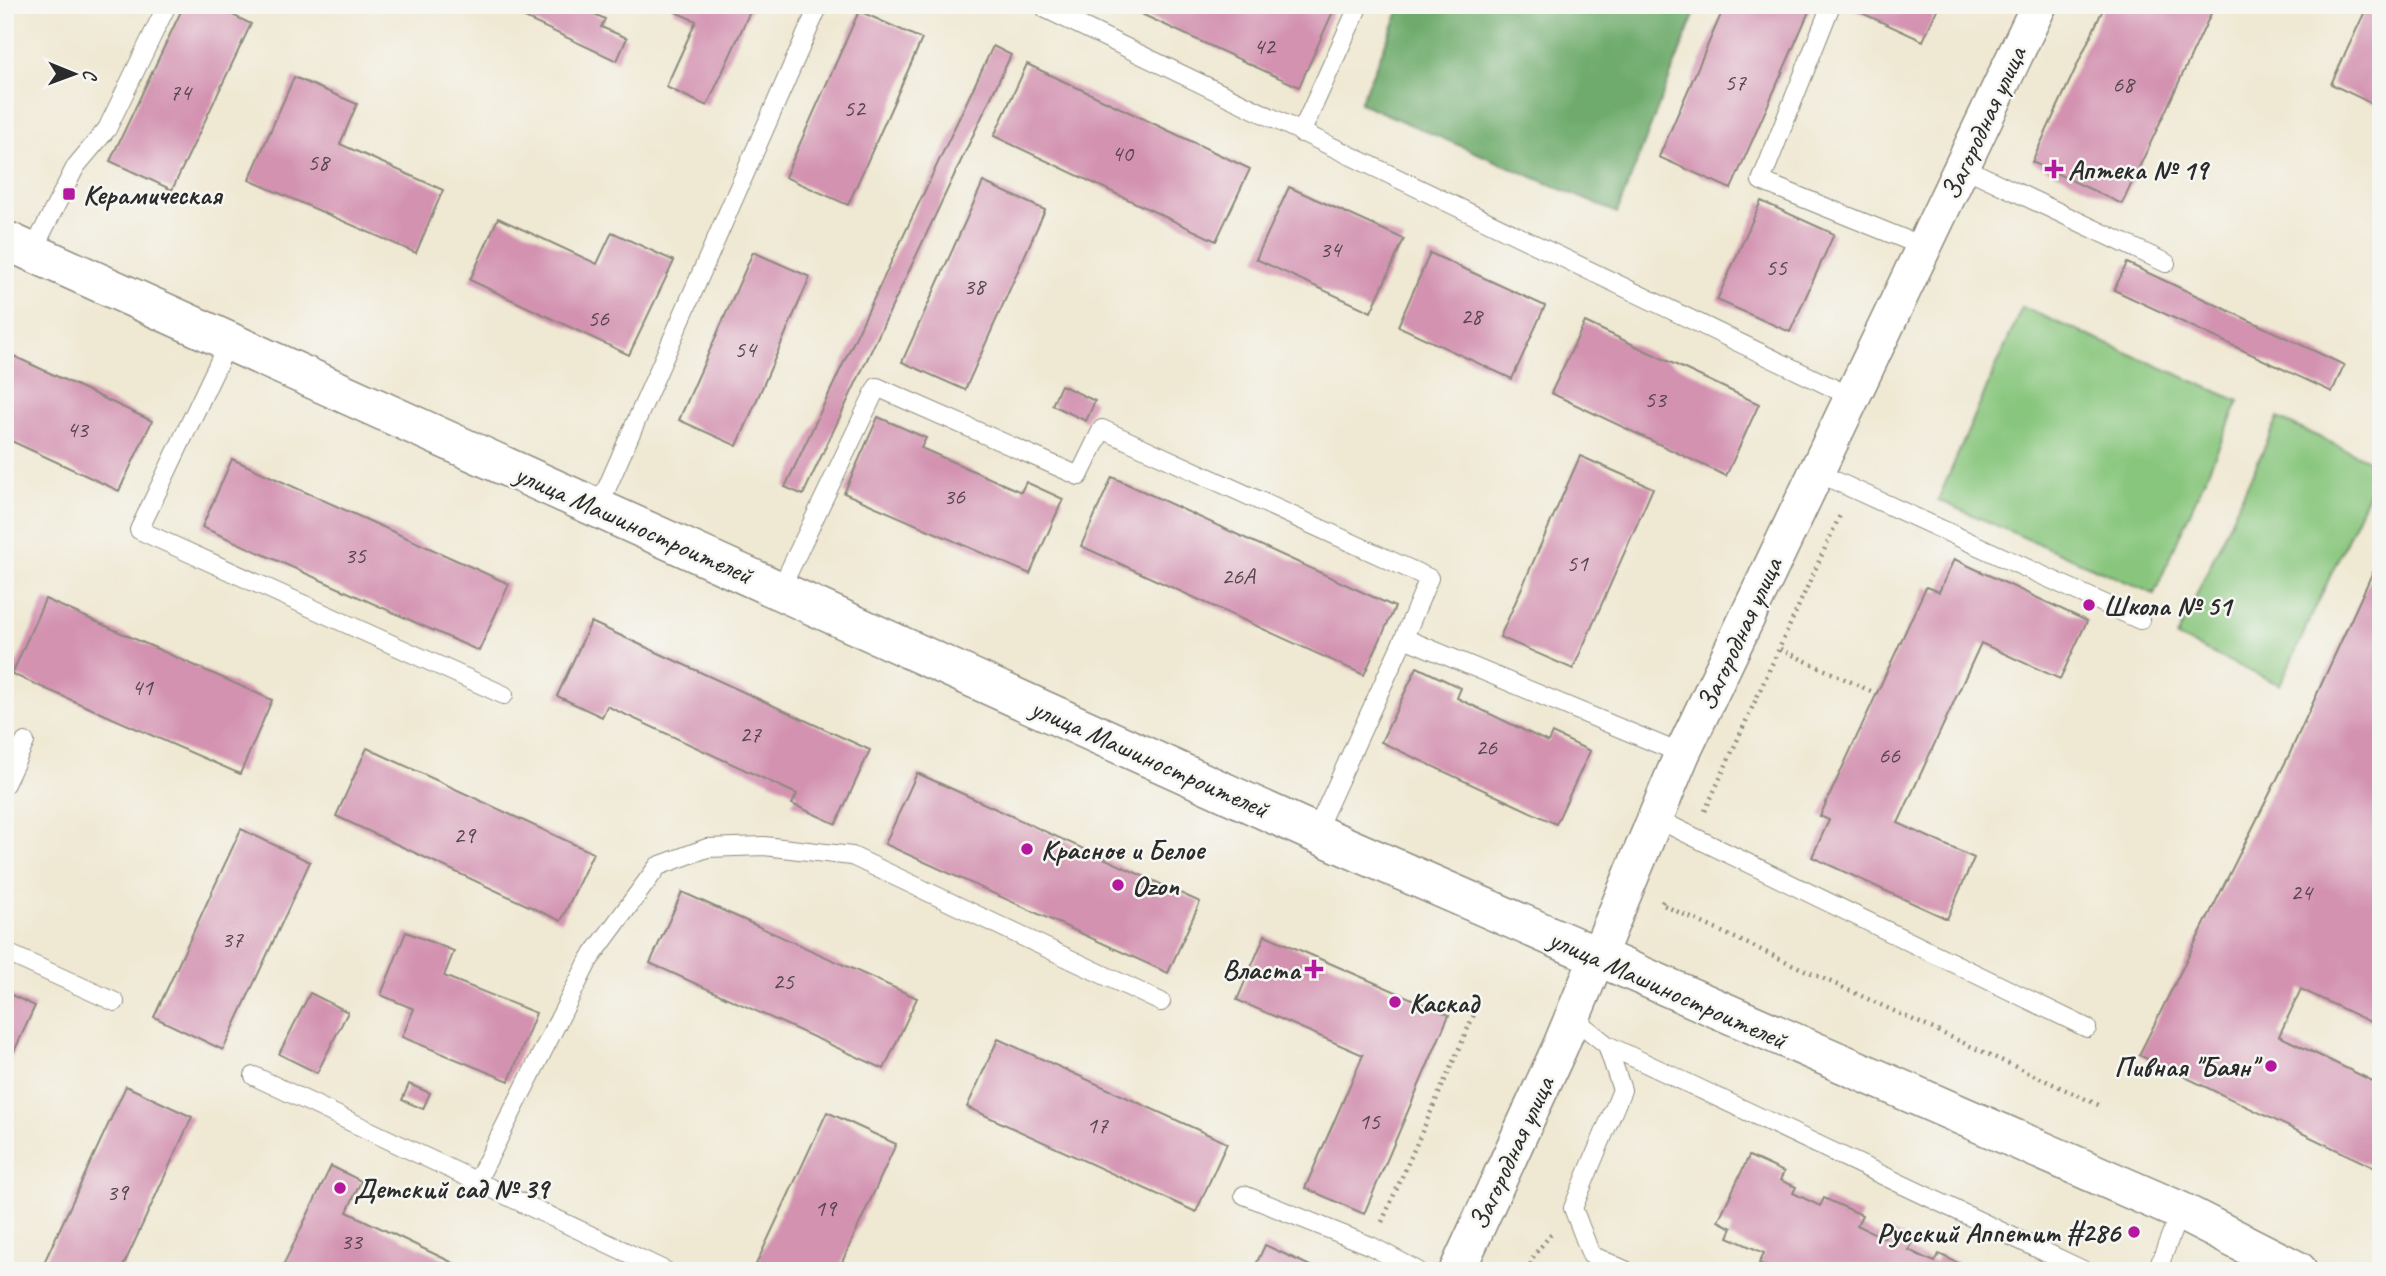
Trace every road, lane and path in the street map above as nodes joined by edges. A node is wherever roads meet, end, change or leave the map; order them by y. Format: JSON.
{"nodes":[{"id":1,"x":167,"y":5,"type":"edge"},
{"id":2,"x":819,"y":5,"type":"edge"},
{"id":3,"x":1045,"y":5,"type":"edge"},
{"id":4,"x":1359,"y":5,"type":"edge"},
{"id":5,"x":1831,"y":5,"type":"edge"},
{"id":6,"x":2039,"y":5,"type":"edge"},
{"id":7,"x":1301,"y":133,"type":"junction"},
{"id":8,"x":1963,"y":167,"type":"junction"},
{"id":9,"x":19,"y":246,"type":"edge"},
{"id":10,"x":1924,"y":247,"type":"junction"},
{"id":11,"x":2166,"y":263,"type":"dead end"},
{"id":12,"x":229,"y":341,"type":"junction"},
{"id":13,"x":1852,"y":397,"type":"junction"},
{"id":14,"x":1816,"y":472,"type":"junction"},
{"id":15,"x":1853,"y":487,"type":"junction"},
{"id":16,"x":598,"y":509,"type":"junction"},
{"id":17,"x":780,"y":590,"type":"junction"},
{"id":18,"x":2140,"y":620,"type":"dead end"},
{"id":19,"x":1404,"y":638,"type":"junction"},
{"id":20,"x":1780,"y":649,"type":"junction"},
{"id":21,"x":1877,"y":694,"type":"dead end"},
{"id":22,"x":504,"y":695,"type":"dead end"},
{"id":23,"x":25,"y":742,"type":"dead end"},
{"id":24,"x":1682,"y":754,"type":"junction"},
{"id":25,"x":5,"y":784,"type":"edge"},
{"id":26,"x":1653,"y":817,"type":"junction"},
{"id":27,"x":1315,"y":833,"type":"junction"},
{"id":28,"x":1693,"y":836,"type":"junction"},
{"id":29,"x":1667,"y":891,"type":"dead end"},
{"id":30,"x":5,"y":952,"type":"edge"},
{"id":31,"x":1597,"y":958,"type":"junction"},
{"id":32,"x":115,"y":1002,"type":"dead end"},
{"id":33,"x":1161,"y":1002,"type":"dead end"},
{"id":34,"x":1476,"y":1010,"type":"dead end"},
{"id":35,"x":1571,"y":1016,"type":"junction"},
{"id":36,"x":2087,"y":1028,"type":"dead end"},
{"id":37,"x":1607,"y":1045,"type":"junction"},
{"id":38,"x":254,"y":1076,"type":"dead end"},
{"id":39,"x":2103,"y":1107,"type":"dead end"},
{"id":40,"x":477,"y":1181,"type":"junction"},
{"id":41,"x":1244,"y":1195,"type":"dead end"},
{"id":42,"x":1573,"y":1208,"type":"junction"},
{"id":43,"x":2180,"y":1212,"type":"junction"},
{"id":44,"x":1371,"y":1246,"type":"junction"},
{"id":45,"x":666,"y":1271,"type":"edge"},
{"id":46,"x":1418,"y":1271,"type":"edge"},
{"id":47,"x":1457,"y":1271,"type":"edge"},
{"id":48,"x":1528,"y":1271,"type":"edge"},
{"id":49,"x":1627,"y":1271,"type":"edge"},
{"id":50,"x":2085,"y":1271,"type":"edge"},
{"id":51,"x":2157,"y":1271,"type":"edge"},
{"id":52,"x":2298,"y":1271,"type":"edge"}],
"edges":[{"from":1,"to":9,"type":"lane"},
{"from":2,"to":16,"type":"lane"},
{"from":3,"to":7,"type":"lane"},
{"from":4,"to":7,"type":"lane"},
{"from":5,"to":10,"type":"lane"},
{"from":6,"to":8,"type":"street","name":"Загородная улица"},
{"from":7,"to":13,"type":"lane"},
{"from":8,"to":10,"type":"street","name":"Загородная улица"},
{"from":8,"to":11,"type":"lane"},
{"from":9,"to":12,"type":"street","name":"улица Машиностроителей"},
{"from":10,"to":13,"type":"street","name":"Загородная улица"},
{"from":12,"to":16,"type":"street","name":"улица Машиностроителей"},
{"from":12,"to":22,"type":"lane"},
{"from":13,"to":14,"type":"street","name":"Загородная улица"},
{"from":14,"to":15,"type":"lane"},
{"from":14,"to":24,"type":"street","name":"Загородная улица"},
{"from":15,"to":18,"type":"lane"},
{"from":15,"to":20,"type":"path"},
{"from":16,"to":17,"type":"street","name":"улица Машиностроителей"},
{"from":17,"to":19,"type":"lane"},
{"from":17,"to":27,"type":"street","name":"улица Машиностроителей"},
{"from":19,"to":24,"type":"lane"},
{"from":19,"to":27,"type":"lane"},
{"from":20,"to":21,"type":"path"},
{"from":20,"to":28,"type":"path"},
{"from":23,"to":25,"type":"lane"},
{"from":24,"to":26,"type":"street","name":"Загородная улица"},
{"from":26,"to":28,"type":"lane"},
{"from":26,"to":31,"type":"street","name":"Загородная улица"},
{"from":27,"to":31,"type":"street","name":"улица Машиностроителей"},
{"from":28,"to":36,"type":"lane"},
{"from":29,"to":39,"type":"path"},
{"from":30,"to":32,"type":"lane"},
{"from":31,"to":35,"type":"street","name":"Загородная улица"},
{"from":31,"to":43,"type":"street","name":"улица Машиностроителей"},
{"from":33,"to":40,"type":"lane"},
{"from":34,"to":44,"type":"path"},
{"from":35,"to":37,"type":"lane"},
{"from":35,"to":47,"type":"street","name":"Загородная улица"},
{"from":37,"to":42,"type":"lane"},
{"from":37,"to":50,"type":"lane"},
{"from":38,"to":40,"type":"lane"},
{"from":40,"to":45,"type":"lane"},
{"from":41,"to":44,"type":"lane"},
{"from":42,"to":48,"type":"path"},
{"from":42,"to":49,"type":"lane"},
{"from":43,"to":51,"type":"lane"},
{"from":43,"to":52,"type":"street","name":"улица Машиностроителей"},
{"from":44,"to":46,"type":"lane"}]}
